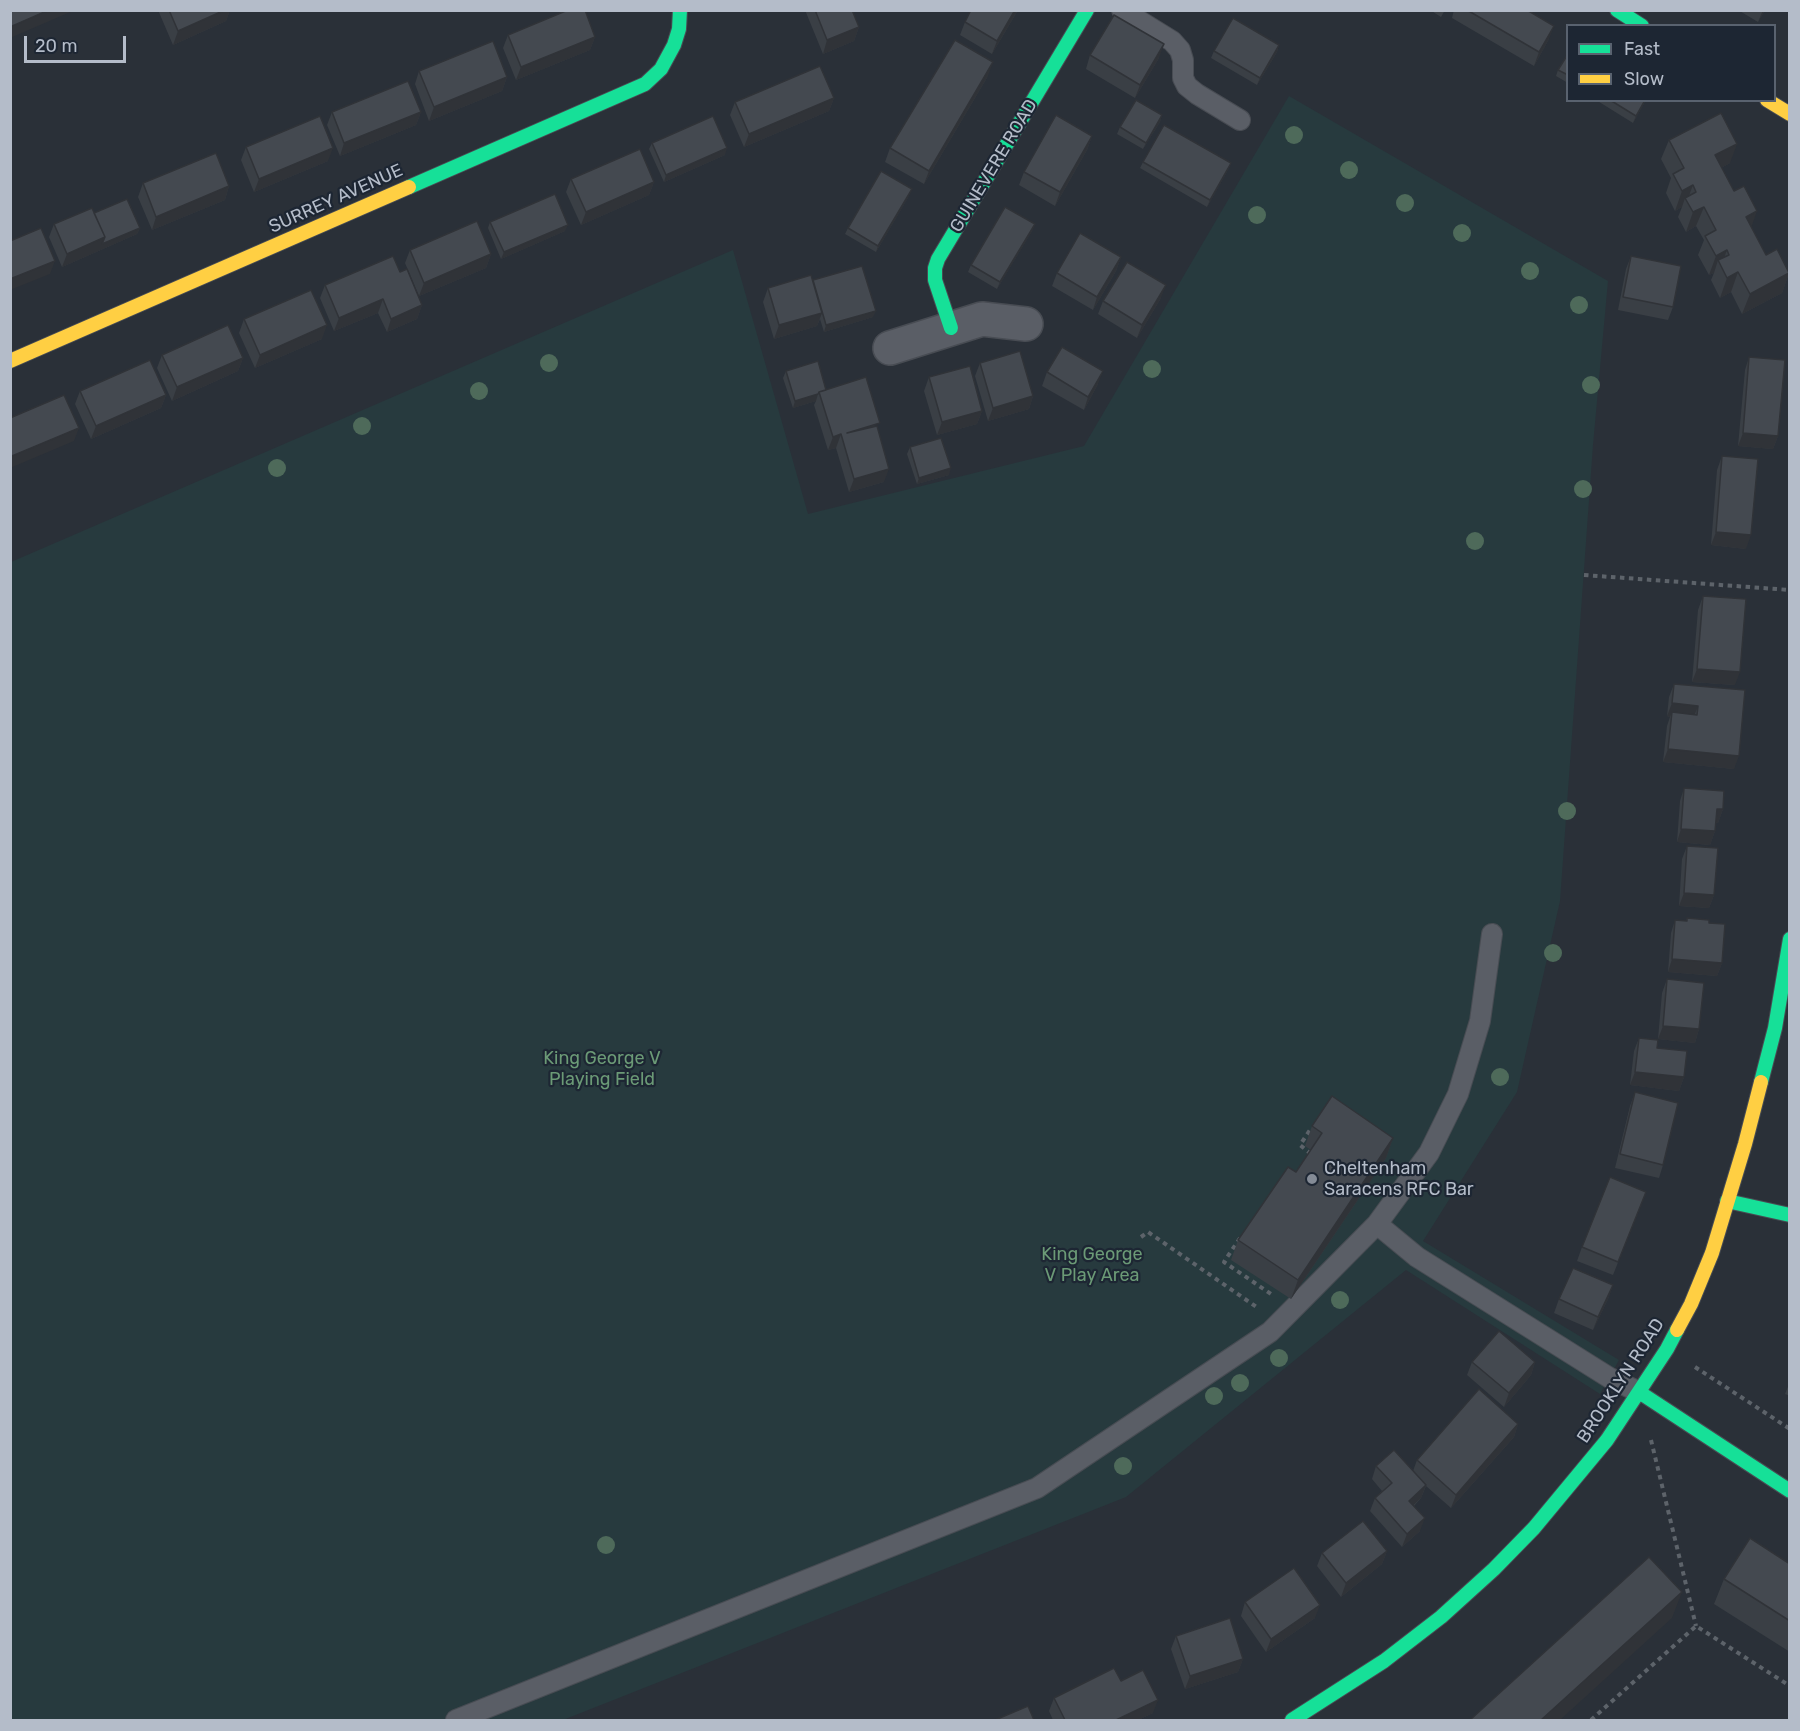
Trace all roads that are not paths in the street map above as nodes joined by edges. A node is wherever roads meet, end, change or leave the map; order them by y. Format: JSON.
{"nodes":[{"id":1,"x":680,"y":10,"type":"edge"},
{"id":2,"x":1087,"y":10,"type":"edge"},
{"id":3,"x":1122,"y":10,"type":"edge"},
{"id":4,"x":1617,"y":10,"type":"edge"},
{"id":5,"x":1639,"y":24,"type":"edge"},
{"id":6,"x":1770,"y":102,"type":"edge"},
{"id":7,"x":1790,"y":114,"type":"edge"},
{"id":8,"x":1240,"y":120,"type":"dead end"},
{"id":9,"x":1026,"y":324,"type":"dead end"},
{"id":10,"x":951,"y":328,"type":"junction"},
{"id":11,"x":890,"y":348,"type":"dead end"},
{"id":12,"x":10,"y":361,"type":"edge"},
{"id":13,"x":1492,"y":934,"type":"dead end"},
{"id":14,"x":1790,"y":939,"type":"edge"},
{"id":15,"x":1727,"y":1201,"type":"junction"},
{"id":16,"x":1790,"y":1215,"type":"edge"},
{"id":17,"x":1377,"y":1224,"type":"junction"},
{"id":18,"x":1639,"y":1392,"type":"junction"},
{"id":19,"x":1790,"y":1491,"type":"edge"},
{"id":20,"x":456,"y":1720,"type":"edge"},
{"id":21,"x":1292,"y":1720,"type":"edge"}],
"edges":[{"from":1,"to":12,"type":"street","name":"SURREY AVENUE"},
{"from":2,"to":10,"type":"street","name":"GUINEVERE ROAD"},
{"from":3,"to":8,"type":"lane"},
{"from":4,"to":5,"type":"street"},
{"from":6,"to":7,"type":"street"},
{"from":9,"to":10,"type":"street"},
{"from":10,"to":11,"type":"street"},
{"from":13,"to":17,"type":"lane"},
{"from":14,"to":15,"type":"street","name":"BROOKLYN ROAD"},
{"from":15,"to":16,"type":"street"},
{"from":15,"to":18,"type":"street","name":"BROOKLYN ROAD"},
{"from":17,"to":18,"type":"lane"},
{"from":17,"to":20,"type":"lane"},
{"from":18,"to":19,"type":"street"},
{"from":18,"to":21,"type":"street","name":"BROOKLYN ROAD"}]}
